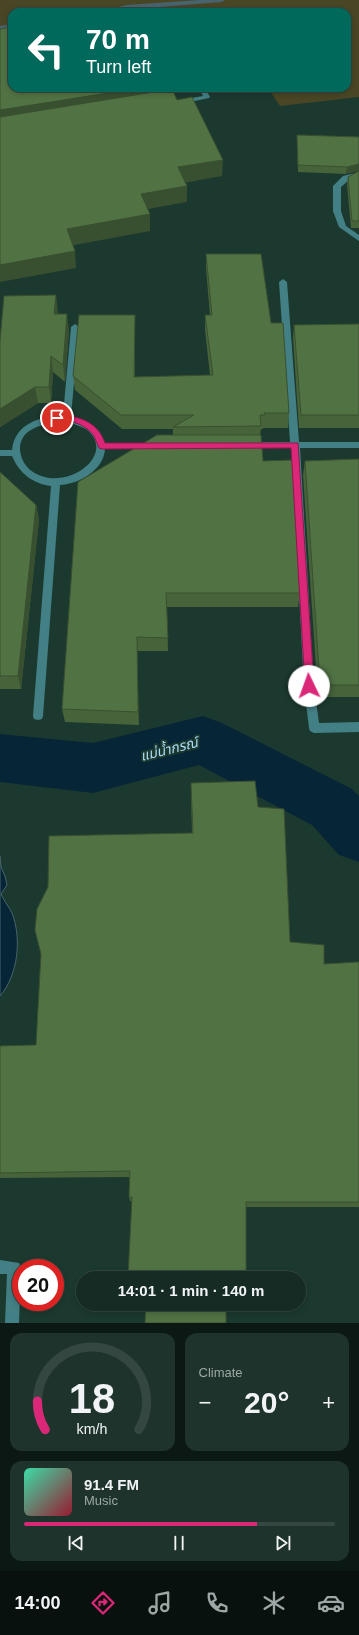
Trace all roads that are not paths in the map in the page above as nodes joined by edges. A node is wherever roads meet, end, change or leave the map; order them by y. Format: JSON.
{"nodes":[{"id":1,"x":204,"y":92,"type":"edge"},
{"id":2,"x":169,"y":104,"type":"edge"},
{"id":3,"x":359,"y":174,"type":"edge"},
{"id":4,"x":359,"y":240,"type":"edge"},
{"id":5,"x":283,"y":282,"type":"dead end"},
{"id":6,"x":75,"y":328,"type":"dead end"},
{"id":7,"x":67,"y":418,"type":"junction"},
{"id":8,"x":236,"y":445,"type":"edge"},
{"id":9,"x":295,"y":445,"type":"junction"},
{"id":10,"x":359,"y":445,"type":"edge"},
{"id":11,"x":102,"y":446,"type":"junction"},
{"id":12,"x":165,"y":446,"type":"edge"},
{"id":13,"x":0,"y":453,"type":"edge"},
{"id":14,"x":15,"y":453,"type":"junction"},
{"id":15,"x":56,"y":482,"type":"junction"},
{"id":16,"x":38,"y":716,"type":"dead end"},
{"id":17,"x":359,"y":726,"type":"edge"},
{"id":18,"x":0,"y":1267,"type":"edge"},
{"id":19,"x":12,"y":1323,"type":"edge"}],
"edges":[{"from":1,"to":2,"type":"lane"},
{"from":3,"to":4,"type":"lane"},
{"from":5,"to":9,"type":"lane"},
{"from":6,"to":7,"type":"lane"},
{"from":7,"to":11,"type":"lane"},
{"from":7,"to":14,"type":"lane"},
{"from":8,"to":9,"type":"lane"},
{"from":9,"to":10,"type":"lane"},
{"from":9,"to":17,"type":"lane"},
{"from":11,"to":12,"type":"lane"},
{"from":11,"to":15,"type":"lane"},
{"from":13,"to":14,"type":"lane"},
{"from":14,"to":15,"type":"lane"},
{"from":15,"to":16,"type":"lane"},
{"from":18,"to":19,"type":"lane"}]}
